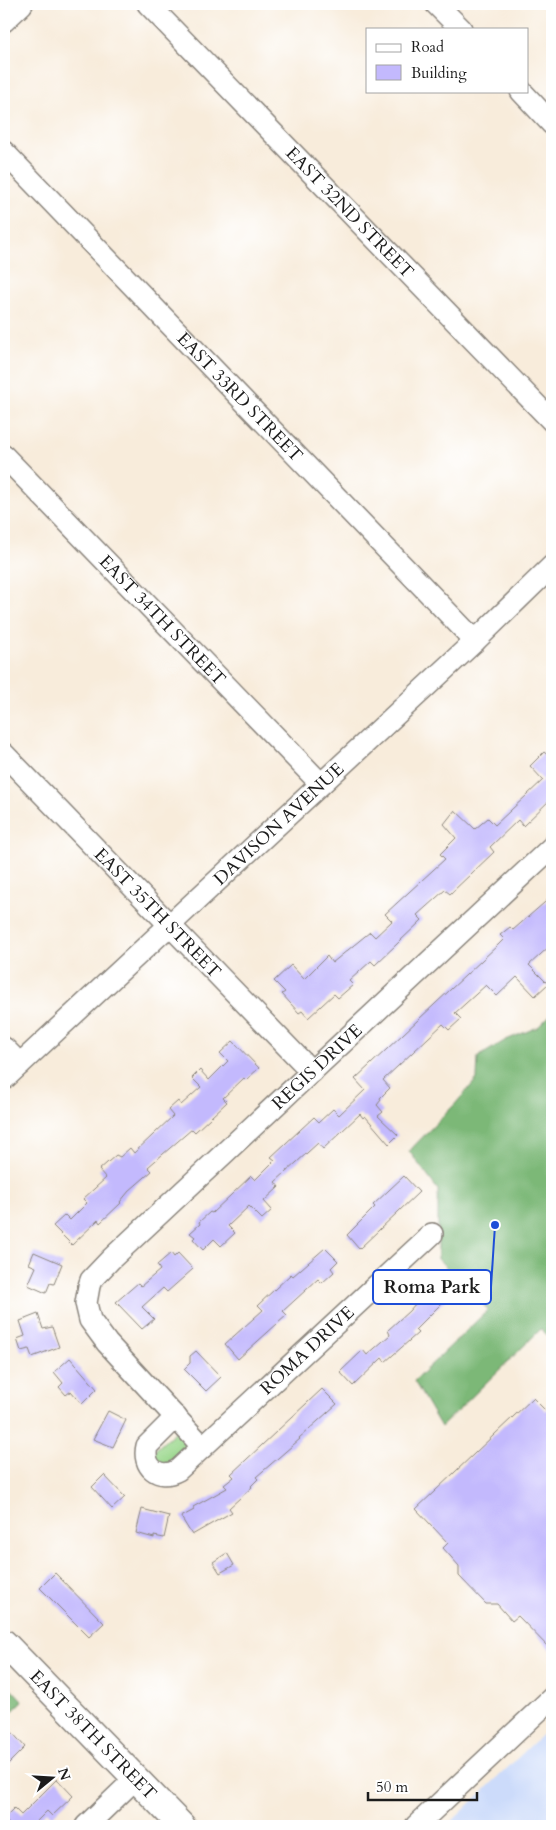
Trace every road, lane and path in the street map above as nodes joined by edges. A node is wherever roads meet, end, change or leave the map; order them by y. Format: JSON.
{"nodes":[{"id":1,"x":22,"y":4,"type":"edge"},
{"id":2,"x":148,"y":4,"type":"edge"},
{"id":3,"x":436,"y":4,"type":"edge"},
{"id":4,"x":4,"y":21,"type":"edge"},
{"id":5,"x":460,"y":28,"type":"edge"},
{"id":6,"x":522,"y":92,"type":"edge"},
{"id":7,"x":552,"y":124,"type":"edge"},
{"id":8,"x":4,"y":152,"type":"edge"},
{"id":9,"x":552,"y":421,"type":"edge"},
{"id":10,"x":4,"y":456,"type":"edge"},
{"id":11,"x":552,"y":566,"type":"edge"},
{"id":12,"x":476,"y":641,"type":"junction"},
{"id":13,"x":4,"y":754,"type":"edge"},
{"id":14,"x":321,"y":784,"type":"junction"},
{"id":15,"x":552,"y":847,"type":"edge"},
{"id":16,"x":169,"y":924,"type":"junction"},
{"id":17,"x":4,"y":1048,"type":"edge"},
{"id":18,"x":20,"y":1064,"type":"junction"},
{"id":19,"x":312,"y":1072,"type":"junction"},
{"id":20,"x":4,"y":1079,"type":"edge"},
{"id":21,"x":432,"y":1234,"type":"dead end"},
{"id":22,"x":176,"y":1417,"type":"junction"},
{"id":23,"x":203,"y":1447,"type":"junction"},
{"id":24,"x":4,"y":1642,"type":"edge"},
{"id":25,"x":552,"y":1698,"type":"edge"},
{"id":26,"x":136,"y":1778,"type":"junction"},
{"id":27,"x":86,"y":1826,"type":"edge"},
{"id":28,"x":182,"y":1826,"type":"edge"},
{"id":29,"x":416,"y":1826,"type":"edge"}],
"edges":[{"from":1,"to":4,"type":"street"},
{"from":2,"to":9,"type":"street","name":"EAST 32ND STREET"},
{"from":3,"to":5,"type":"street"},
{"from":6,"to":7,"type":"street"},
{"from":8,"to":12,"type":"street","name":"EAST 33RD STREET"},
{"from":10,"to":14,"type":"street","name":"EAST 34TH STREET"},
{"from":11,"to":12,"type":"street","name":"DAVISON AVENUE"},
{"from":12,"to":14,"type":"street","name":"DAVISON AVENUE"},
{"from":13,"to":16,"type":"street","name":"EAST 35TH STREET"},
{"from":14,"to":16,"type":"street","name":"DAVISON AVENUE"},
{"from":15,"to":19,"type":"street","name":"REGIS DRIVE"},
{"from":16,"to":18,"type":"street","name":"DAVISON AVENUE"},
{"from":16,"to":19,"type":"street","name":"EAST 35TH STREET"},
{"from":17,"to":18,"type":"street"},
{"from":18,"to":20,"type":"street","name":"DAVISON AVENUE"},
{"from":19,"to":22,"type":"street","name":"REGIS DRIVE"},
{"from":21,"to":23,"type":"street","name":"ROMA DRIVE"},
{"from":22,"to":23,"type":"street"},
{"from":22,"to":23,"type":"street","name":"ROMA DRIVE"},
{"from":24,"to":26,"type":"main road","name":"EAST 38TH STREET"},
{"from":25,"to":29,"type":"street"},
{"from":26,"to":27,"type":"street"},
{"from":26,"to":28,"type":"main road","name":"EAST 38TH STREET"}]}
